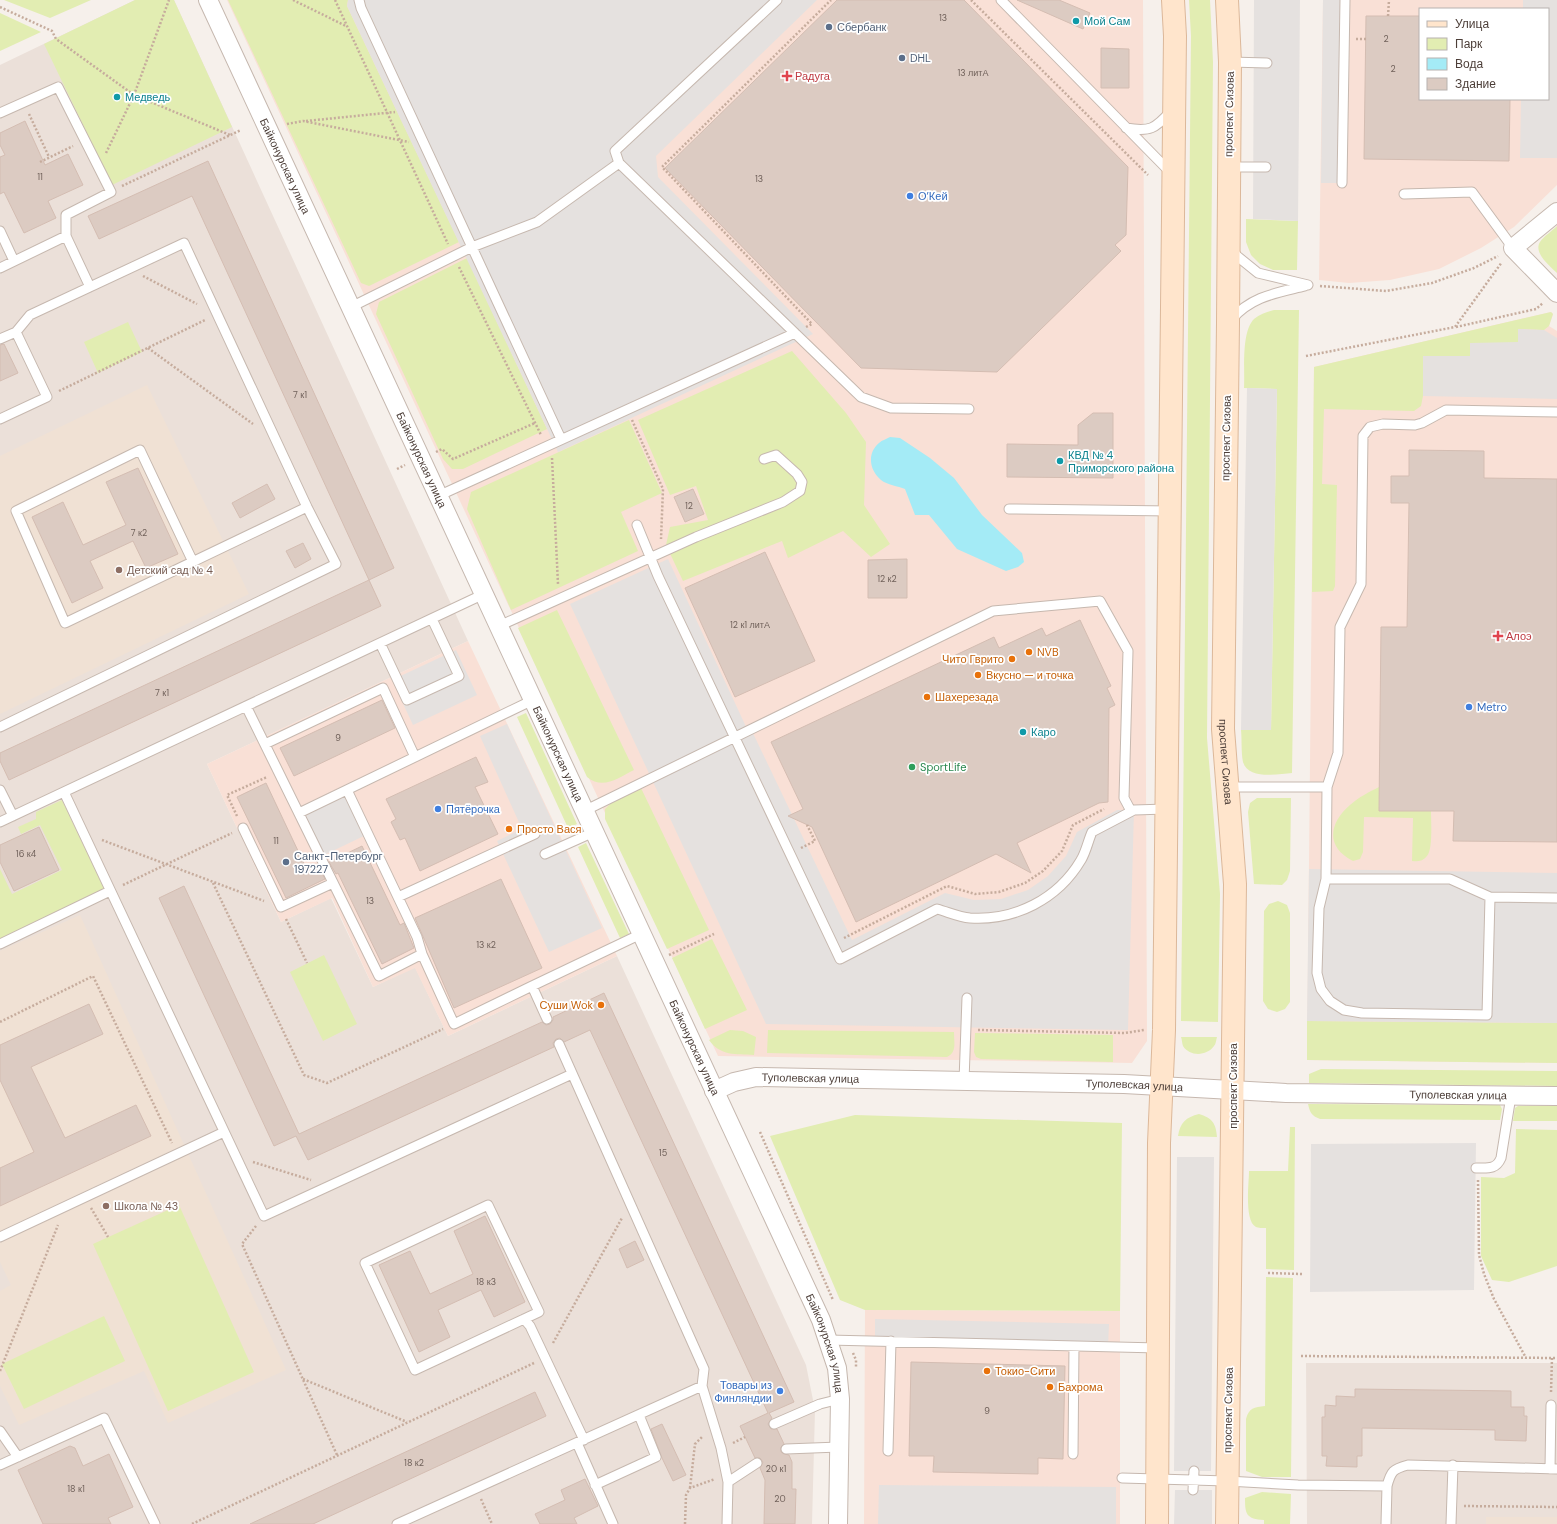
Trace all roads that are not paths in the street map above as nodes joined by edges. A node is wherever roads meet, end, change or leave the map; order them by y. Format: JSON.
{"nodes":[{"id":1,"x":208,"y":0,"type":"edge"},
{"id":2,"x":359,"y":0,"type":"edge"},
{"id":3,"x":777,"y":0,"type":"edge"},
{"id":4,"x":1001,"y":0,"type":"edge"},
{"id":5,"x":1173,"y":0,"type":"edge"},
{"id":6,"x":1227,"y":0,"type":"edge"},
{"id":7,"x":1345,"y":0,"type":"edge"},
{"id":8,"x":1230,"y":62,"type":"junction"},
{"id":9,"x":1267,"y":63,"type":"dead end"},
{"id":10,"x":1174,"y":108,"type":"junction"},
{"id":11,"x":0,"y":113,"type":"edge"},
{"id":12,"x":1126,"y":128,"type":"junction"},
{"id":13,"x":619,"y":162,"type":"junction"},
{"id":14,"x":1228,"y":167,"type":"junction"},
{"id":15,"x":1266,"y":167,"type":"dead end"},
{"id":16,"x":1173,"y":176,"type":"junction"},
{"id":17,"x":1342,"y":184,"type":"dead end"},
{"id":18,"x":1404,"y":194,"type":"dead end"},
{"id":19,"x":1557,"y":212,"type":"edge"},
{"id":20,"x":0,"y":231,"type":"edge"},
{"id":21,"x":66,"y":236,"type":"junction"},
{"id":22,"x":1228,"y":243,"type":"junction"},
{"id":23,"x":472,"y":247,"type":"junction"},
{"id":24,"x":1513,"y":248,"type":"junction"},
{"id":25,"x":14,"y":261,"type":"junction"},
{"id":26,"x":0,"y":268,"type":"edge"},
{"id":27,"x":90,"y":286,"type":"junction"},
{"id":28,"x":1557,"y":292,"type":"edge"},
{"id":29,"x":351,"y":307,"type":"junction"},
{"id":30,"x":1228,"y":323,"type":"junction"},
{"id":31,"x":16,"y":332,"type":"junction"},
{"id":32,"x":795,"y":333,"type":"junction"},
{"id":33,"x":1,"y":336,"type":"edge"},
{"id":34,"x":969,"y":410,"type":"dead end"},
{"id":35,"x":1557,"y":412,"type":"edge"},
{"id":36,"x":0,"y":419,"type":"edge"},
{"id":37,"x":561,"y":439,"type":"junction"},
{"id":38,"x":764,"y":459,"type":"dead end"},
{"id":39,"x":438,"y":496,"type":"junction"},
{"id":40,"x":307,"y":506,"type":"junction"},
{"id":41,"x":1008,"y":510,"type":"dead end"},
{"id":42,"x":1170,"y":511,"type":"junction"},
{"id":43,"x":637,"y":525,"type":"dead end"},
{"id":44,"x":650,"y":558,"type":"junction"},
{"id":45,"x":193,"y":562,"type":"junction"},
{"id":46,"x":484,"y":594,"type":"junction"},
{"id":47,"x":432,"y":619,"type":"junction"},
{"id":48,"x":499,"y":626,"type":"junction"},
{"id":49,"x":380,"y":643,"type":"junction"},
{"id":50,"x":533,"y":700,"type":"junction"},
{"id":51,"x":246,"y":706,"type":"junction"},
{"id":52,"x":0,"y":727,"type":"edge"},
{"id":53,"x":735,"y":738,"type":"junction"},
{"id":54,"x":265,"y":744,"type":"junction"},
{"id":55,"x":415,"y":757,"type":"junction"},
{"id":56,"x":1227,"y":787,"type":"junction"},
{"id":57,"x":1328,"y":787,"type":"junction"},
{"id":58,"x":0,"y":790,"type":"edge"},
{"id":59,"x":347,"y":790,"type":"junction"},
{"id":60,"x":64,"y":792,"type":"junction"},
{"id":61,"x":1166,"y":809,"type":"junction"},
{"id":62,"x":584,"y":811,"type":"junction"},
{"id":63,"x":1131,"y":811,"type":"junction"},
{"id":64,"x":299,"y":813,"type":"junction"},
{"id":65,"x":13,"y":816,"type":"junction"},
{"id":66,"x":0,"y":822,"type":"edge"},
{"id":67,"x":243,"y":828,"type":"road end"},
{"id":68,"x":594,"y":832,"type":"junction"},
{"id":69,"x":535,"y":834,"type":"dead end"},
{"id":70,"x":545,"y":854,"type":"dead end"},
{"id":71,"x":1326,"y":879,"type":"junction"},
{"id":72,"x":333,"y":883,"type":"junction"},
{"id":73,"x":110,"y":891,"type":"junction"},
{"id":74,"x":398,"y":897,"type":"junction"},
{"id":75,"x":1490,"y":897,"type":"junction"},
{"id":76,"x":1557,"y":898,"type":"edge"},
{"id":77,"x":641,"y":934,"type":"junction"},
{"id":78,"x":0,"y":944,"type":"edge"},
{"id":79,"x":422,"y":954,"type":"junction"},
{"id":80,"x":532,"y":986,"type":"junction"},
{"id":81,"x":967,"y":998,"type":"dead end"},
{"id":82,"x":548,"y":1019,"type":"dead end"},
{"id":83,"x":559,"y":1044,"type":"dead end"},
{"id":84,"x":572,"y":1074,"type":"junction"},
{"id":85,"x":964,"y":1081,"type":"junction"},
{"id":86,"x":1162,"y":1086,"type":"junction"},
{"id":87,"x":1233,"y":1090,"type":"junction"},
{"id":88,"x":714,"y":1091,"type":"junction"},
{"id":89,"x":1511,"y":1096,"type":"junction"},
{"id":90,"x":1557,"y":1096,"type":"edge"},
{"id":91,"x":224,"y":1132,"type":"junction"},
{"id":92,"x":1477,"y":1168,"type":"road end"},
{"id":93,"x":0,"y":1236,"type":"edge"},
{"id":94,"x":524,"y":1319,"type":"junction"},
{"id":95,"x":828,"y":1340,"type":"junction"},
{"id":96,"x":890,"y":1341,"type":"junction"},
{"id":97,"x":1074,"y":1346,"type":"junction"},
{"id":98,"x":1158,"y":1348,"type":"junction"},
{"id":99,"x":702,"y":1386,"type":"junction"},
{"id":100,"x":840,"y":1399,"type":"junction"},
{"id":101,"x":1551,"y":1405,"type":"road end"},
{"id":102,"x":639,"y":1415,"type":"junction"},
{"id":103,"x":774,"y":1424,"type":"dead end"},
{"id":104,"x":0,"y":1431,"type":"edge"},
{"id":105,"x":580,"y":1442,"type":"junction"},
{"id":106,"x":839,"y":1447,"type":"junction"},
{"id":107,"x":786,"y":1449,"type":"dead end"},
{"id":108,"x":888,"y":1451,"type":"dead end"},
{"id":109,"x":1073,"y":1454,"type":"dead end"},
{"id":110,"x":18,"y":1457,"type":"junction"},
{"id":111,"x":757,"y":1463,"type":"dead end"},
{"id":112,"x":0,"y":1465,"type":"edge"},
{"id":113,"x":1453,"y":1465,"type":"junction"},
{"id":114,"x":1554,"y":1469,"type":"edge"},
{"id":115,"x":1194,"y":1475,"type":"junction"},
{"id":116,"x":1122,"y":1478,"type":"dead end"},
{"id":117,"x":727,"y":1479,"type":"junction"},
{"id":118,"x":1157,"y":1479,"type":"junction"},
{"id":119,"x":1227,"y":1481,"type":"junction"},
{"id":120,"x":596,"y":1485,"type":"junction"},
{"id":121,"x":1386,"y":1486,"type":"junction"},
{"id":122,"x":1193,"y":1490,"type":"dead end"},
{"id":123,"x":155,"y":1524,"type":"edge"},
{"id":124,"x":396,"y":1524,"type":"edge"},
{"id":125,"x":613,"y":1524,"type":"edge"},
{"id":126,"x":727,"y":1524,"type":"edge"},
{"id":127,"x":838,"y":1524,"type":"edge"},
{"id":128,"x":1157,"y":1524,"type":"edge"},
{"id":129,"x":1228,"y":1524,"type":"edge"},
{"id":130,"x":1386,"y":1524,"type":"edge"},
{"id":131,"x":1451,"y":1524,"type":"edge"}],
"edges":[{"from":1,"to":29,"type":"street","name":"Байконурская улица"},
{"from":2,"to":23,"type":"lane"},
{"from":3,"to":13,"type":"lane"},
{"from":4,"to":12,"type":"lane"},
{"from":5,"to":10,"type":"street"},
{"from":6,"to":8,"type":"street","name":"проспект Сизова"},
{"from":7,"to":17,"type":"lane"},
{"from":8,"to":9,"type":"lane"},
{"from":8,"to":14,"type":"street","name":"проспект Сизова"},
{"from":10,"to":12,"type":"lane"},
{"from":10,"to":16,"type":"street"},
{"from":11,"to":21,"type":"lane"},
{"from":12,"to":16,"type":"lane"},
{"from":13,"to":23,"type":"lane"},
{"from":13,"to":32,"type":"lane"},
{"from":14,"to":15,"type":"lane"},
{"from":14,"to":22,"type":"street","name":"проспект Сизова"},
{"from":16,"to":42,"type":"street"},
{"from":18,"to":24,"type":"lane"},
{"from":19,"to":24,"type":"street"},
{"from":20,"to":25,"type":"lane"},
{"from":21,"to":25,"type":"lane"},
{"from":21,"to":27,"type":"lane"},
{"from":22,"to":30,"type":"street","name":"проспект Сизова"},
{"from":22,"to":30,"type":"lane"},
{"from":23,"to":29,"type":"lane"},
{"from":23,"to":37,"type":"lane"},
{"from":24,"to":28,"type":"street"},
{"from":25,"to":26,"type":"lane"},
{"from":27,"to":31,"type":"lane"},
{"from":27,"to":40,"type":"lane"},
{"from":29,"to":39,"type":"street","name":"Байконурская улица"},
{"from":30,"to":56,"type":"street","name":"проспект Сизова"},
{"from":31,"to":33,"type":"lane"},
{"from":31,"to":36,"type":"lane"},
{"from":32,"to":34,"type":"lane"},
{"from":32,"to":37,"type":"lane"},
{"from":35,"to":57,"type":"lane"},
{"from":37,"to":39,"type":"lane"},
{"from":38,"to":44,"type":"lane"},
{"from":39,"to":46,"type":"street","name":"Байконурская улица"},
{"from":40,"to":45,"type":"lane"},
{"from":40,"to":52,"type":"lane"},
{"from":41,"to":42,"type":"lane"},
{"from":42,"to":61,"type":"street"},
{"from":43,"to":44,"type":"lane"},
{"from":44,"to":48,"type":"lane"},
{"from":44,"to":53,"type":"lane"},
{"from":45,"to":45,"type":"lane"},
{"from":46,"to":47,"type":"lane"},
{"from":46,"to":48,"type":"street","name":"Байконурская улица"},
{"from":47,"to":49,"type":"lane"},
{"from":47,"to":49,"type":"lane"},
{"from":48,"to":50,"type":"street","name":"Байконурская улица"},
{"from":49,"to":51,"type":"lane"},
{"from":50,"to":55,"type":"lane"},
{"from":50,"to":62,"type":"street","name":"Байконурская улица"},
{"from":51,"to":54,"type":"lane"},
{"from":51,"to":60,"type":"lane"},
{"from":53,"to":62,"type":"lane"},
{"from":53,"to":63,"type":"lane"},
{"from":53,"to":63,"type":"lane"},
{"from":54,"to":55,"type":"lane"},
{"from":54,"to":64,"type":"lane"},
{"from":55,"to":59,"type":"lane"},
{"from":56,"to":57,"type":"lane"},
{"from":56,"to":87,"type":"street","name":"проспект Сизова"},
{"from":57,"to":71,"type":"lane"},
{"from":58,"to":65,"type":"lane"},
{"from":59,"to":64,"type":"lane"},
{"from":59,"to":74,"type":"lane"},
{"from":60,"to":65,"type":"lane"},
{"from":60,"to":73,"type":"lane"},
{"from":61,"to":63,"type":"lane"},
{"from":61,"to":86,"type":"street"},
{"from":62,"to":68,"type":"street","name":"Байконурская улица"},
{"from":64,"to":72,"type":"lane"},
{"from":65,"to":66,"type":"lane"},
{"from":67,"to":72,"type":"lane"},
{"from":68,"to":70,"type":"lane"},
{"from":68,"to":77,"type":"street","name":"Байконурская улица"},
{"from":69,"to":74,"type":"lane"},
{"from":71,"to":75,"type":"lane"},
{"from":71,"to":75,"type":"lane"},
{"from":72,"to":79,"type":"lane"},
{"from":73,"to":78,"type":"lane"},
{"from":73,"to":91,"type":"lane"},
{"from":74,"to":79,"type":"lane"},
{"from":75,"to":76,"type":"lane"},
{"from":77,"to":80,"type":"lane"},
{"from":77,"to":88,"type":"street","name":"Байконурская улица"},
{"from":79,"to":80,"type":"lane"},
{"from":80,"to":82,"type":"lane"},
{"from":81,"to":85,"type":"lane"},
{"from":83,"to":84,"type":"lane"},
{"from":84,"to":91,"type":"lane"},
{"from":84,"to":99,"type":"lane"},
{"from":85,"to":86,"type":"street","name":"Туполевская улица"},
{"from":85,"to":88,"type":"street","name":"Туполевская улица"},
{"from":86,"to":87,"type":"street","name":"Туполевская улица"},
{"from":86,"to":98,"type":"street"},
{"from":87,"to":89,"type":"street","name":"Туполевская улица"},
{"from":87,"to":119,"type":"street","name":"проспект Сизова"},
{"from":88,"to":95,"type":"street","name":"Байконурская улица"},
{"from":89,"to":90,"type":"street","name":"Туполевская улица"},
{"from":89,"to":92,"type":"lane"},
{"from":91,"to":93,"type":"lane"},
{"from":94,"to":94,"type":"lane"},
{"from":94,"to":105,"type":"lane"},
{"from":95,"to":96,"type":"lane"},
{"from":95,"to":100,"type":"street","name":"Байконурская улица"},
{"from":96,"to":97,"type":"lane"},
{"from":96,"to":108,"type":"lane"},
{"from":97,"to":98,"type":"lane"},
{"from":97,"to":109,"type":"lane"},
{"from":98,"to":118,"type":"street"},
{"from":99,"to":102,"type":"lane"},
{"from":99,"to":117,"type":"lane"},
{"from":100,"to":103,"type":"lane"},
{"from":100,"to":106,"type":"street","name":"Байконурская улица"},
{"from":101,"to":114,"type":"lane"},
{"from":102,"to":105,"type":"lane"},
{"from":102,"to":120,"type":"lane"},
{"from":104,"to":110,"type":"lane"},
{"from":105,"to":120,"type":"lane"},
{"from":105,"to":124,"type":"lane"},
{"from":106,"to":107,"type":"lane"},
{"from":106,"to":127,"type":"street","name":"Байконурская улица"},
{"from":110,"to":112,"type":"lane"},
{"from":110,"to":123,"type":"lane"},
{"from":111,"to":117,"type":"lane"},
{"from":113,"to":114,"type":"lane"},
{"from":113,"to":121,"type":"lane"},
{"from":113,"to":131,"type":"lane"},
{"from":115,"to":118,"type":"lane"},
{"from":115,"to":119,"type":"lane"},
{"from":115,"to":122,"type":"lane"},
{"from":116,"to":118,"type":"lane"},
{"from":117,"to":126,"type":"lane"},
{"from":118,"to":128,"type":"street"},
{"from":119,"to":121,"type":"lane"},
{"from":119,"to":129,"type":"street","name":"проспект Сизова"},
{"from":120,"to":125,"type":"lane"},
{"from":121,"to":130,"type":"lane"}]}
